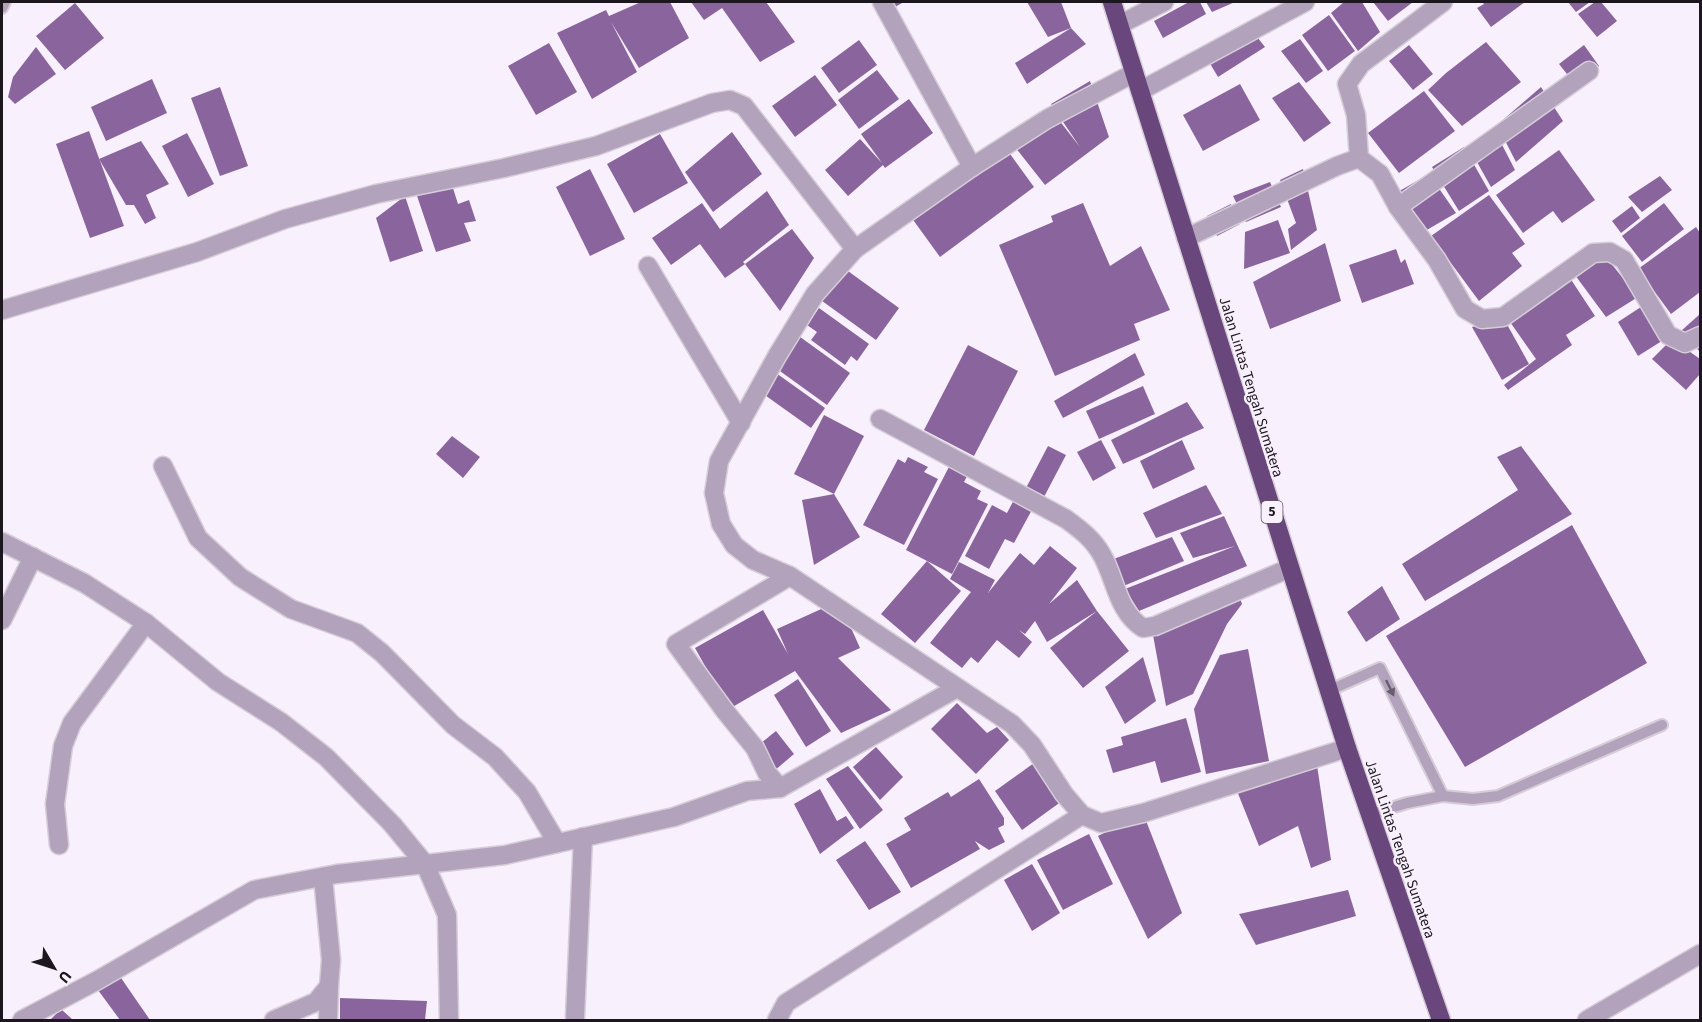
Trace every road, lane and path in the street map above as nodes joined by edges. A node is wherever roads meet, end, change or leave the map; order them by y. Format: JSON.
{"nodes":[{"id":1,"x":5,"y":2,"type":"edge"},
{"id":2,"x":882,"y":2,"type":"edge"},
{"id":3,"x":1112,"y":2,"type":"edge"},
{"id":4,"x":1164,"y":2,"type":"edge"},
{"id":5,"x":1305,"y":2,"type":"edge"},
{"id":6,"x":1443,"y":2,"type":"edge"},
{"id":7,"x":2,"y":8,"type":"edge"},
{"id":8,"x":1119,"y":25,"type":"junction"},
{"id":9,"x":1589,"y":71,"type":"dead end"},
{"id":10,"x":1134,"y":73,"type":"junction"},
{"id":11,"x":1140,"y":91,"type":"junction"},
{"id":12,"x":1359,"y":158,"type":"junction"},
{"id":13,"x":972,"y":167,"type":"junction"},
{"id":14,"x":1398,"y":207,"type":"junction"},
{"id":15,"x":1186,"y":238,"type":"junction"},
{"id":16,"x":855,"y":249,"type":"junction"},
{"id":17,"x":648,"y":266,"type":"dead end"},
{"id":18,"x":2,"y":310,"type":"edge"},
{"id":19,"x":1701,"y":336,"type":"edge"},
{"id":20,"x":880,"y":419,"type":"dead end"},
{"id":21,"x":741,"y":423,"type":"junction"},
{"id":22,"x":164,"y":466,"type":"dead end"},
{"id":23,"x":2,"y":542,"type":"edge"},
{"id":24,"x":33,"y":557,"type":"junction"},
{"id":25,"x":1290,"y":568,"type":"junction"},
{"id":26,"x":790,"y":576,"type":"junction"},
{"id":27,"x":2,"y":621,"type":"edge"},
{"id":28,"x":146,"y":622,"type":"junction"},
{"id":29,"x":957,"y":688,"type":"junction"},
{"id":30,"x":1328,"y":691,"type":"junction"},
{"id":31,"x":1662,"y":724,"type":"dead end"},
{"id":32,"x":1347,"y":748,"type":"junction"},
{"id":33,"x":780,"y":788,"type":"junction"},
{"id":34,"x":1443,"y":796,"type":"junction"},
{"id":35,"x":1369,"y":815,"type":"junction"},
{"id":36,"x":1082,"y":816,"type":"junction"},
{"id":37,"x":583,"y":837,"type":"junction"},
{"id":38,"x":557,"y":843,"type":"junction"},
{"id":39,"x":59,"y":846,"type":"dead end"},
{"id":40,"x":425,"y":864,"type":"junction"},
{"id":41,"x":324,"y":877,"type":"junction"},
{"id":42,"x":1701,"y":954,"type":"edge"},
{"id":43,"x":328,"y":986,"type":"junction"},
{"id":44,"x":575,"y":1017,"type":"dead end"},
{"id":45,"x":22,"y":1020,"type":"edge"},
{"id":46,"x":274,"y":1020,"type":"edge"},
{"id":47,"x":328,"y":1020,"type":"edge"},
{"id":48,"x":450,"y":1020,"type":"edge"},
{"id":49,"x":777,"y":1020,"type":"edge"},
{"id":50,"x":1440,"y":1020,"type":"edge"},
{"id":51,"x":1587,"y":1020,"type":"edge"}],
"edges":[{"from":1,"to":7,"type":"lane"},
{"from":2,"to":13,"type":"street"},
{"from":3,"to":8,"type":"highway","name":"Jalan Lintas Tengah Sumatera","number":"5"},
{"from":4,"to":8,"type":"street"},
{"from":5,"to":11,"type":"street"},
{"from":6,"to":12,"type":"street"},
{"from":8,"to":10,"type":"highway","name":"Jalan Lintas Tengah Sumatera","number":"5"},
{"from":9,"to":14,"type":"street"},
{"from":10,"to":11,"type":"highway","name":"Jalan Lintas Tengah Sumatera","number":"5"},
{"from":10,"to":13,"type":"street"},
{"from":11,"to":15,"type":"highway","name":"Jalan Lintas Tengah Sumatera","number":"5"},
{"from":12,"to":14,"type":"street"},
{"from":12,"to":15,"type":"street"},
{"from":13,"to":16,"type":"street"},
{"from":14,"to":19,"type":"street"},
{"from":15,"to":25,"type":"highway","name":"Jalan Lintas Tengah Sumatera","number":"5"},
{"from":16,"to":18,"type":"street"},
{"from":16,"to":21,"type":"street"},
{"from":17,"to":21,"type":"street"},
{"from":20,"to":25,"type":"street"},
{"from":21,"to":26,"type":"street"},
{"from":22,"to":38,"type":"street"},
{"from":23,"to":24,"type":"street"},
{"from":24,"to":27,"type":"street"},
{"from":24,"to":28,"type":"street"},
{"from":25,"to":30,"type":"highway","name":"Jalan Lintas Tengah Sumatera","number":"5"},
{"from":26,"to":29,"type":"street"},
{"from":26,"to":33,"type":"street"},
{"from":28,"to":39,"type":"street"},
{"from":28,"to":40,"type":"street"},
{"from":29,"to":33,"type":"street"},
{"from":29,"to":36,"type":"street"},
{"from":30,"to":32,"type":"highway","name":"Jalan Lintas Tengah Sumatera","number":"5"},
{"from":30,"to":34,"type":"lane","one_way":true},
{"from":31,"to":34,"type":"lane"},
{"from":32,"to":35,"type":"highway","name":"Jalan Lintas Tengah Sumatera","number":"5"},
{"from":32,"to":36,"type":"street"},
{"from":33,"to":37,"type":"street"},
{"from":34,"to":35,"type":"lane"},
{"from":35,"to":50,"type":"highway","name":"Jalan Lintas Tengah Sumatera","number":"5"},
{"from":36,"to":49,"type":"street"},
{"from":37,"to":38,"type":"street"},
{"from":37,"to":44,"type":"street"},
{"from":38,"to":40,"type":"street"},
{"from":40,"to":41,"type":"street"},
{"from":40,"to":48,"type":"street"},
{"from":41,"to":43,"type":"street"},
{"from":41,"to":45,"type":"street"},
{"from":42,"to":51,"type":"street"},
{"from":43,"to":46,"type":"street"},
{"from":43,"to":47,"type":"street"}]}
